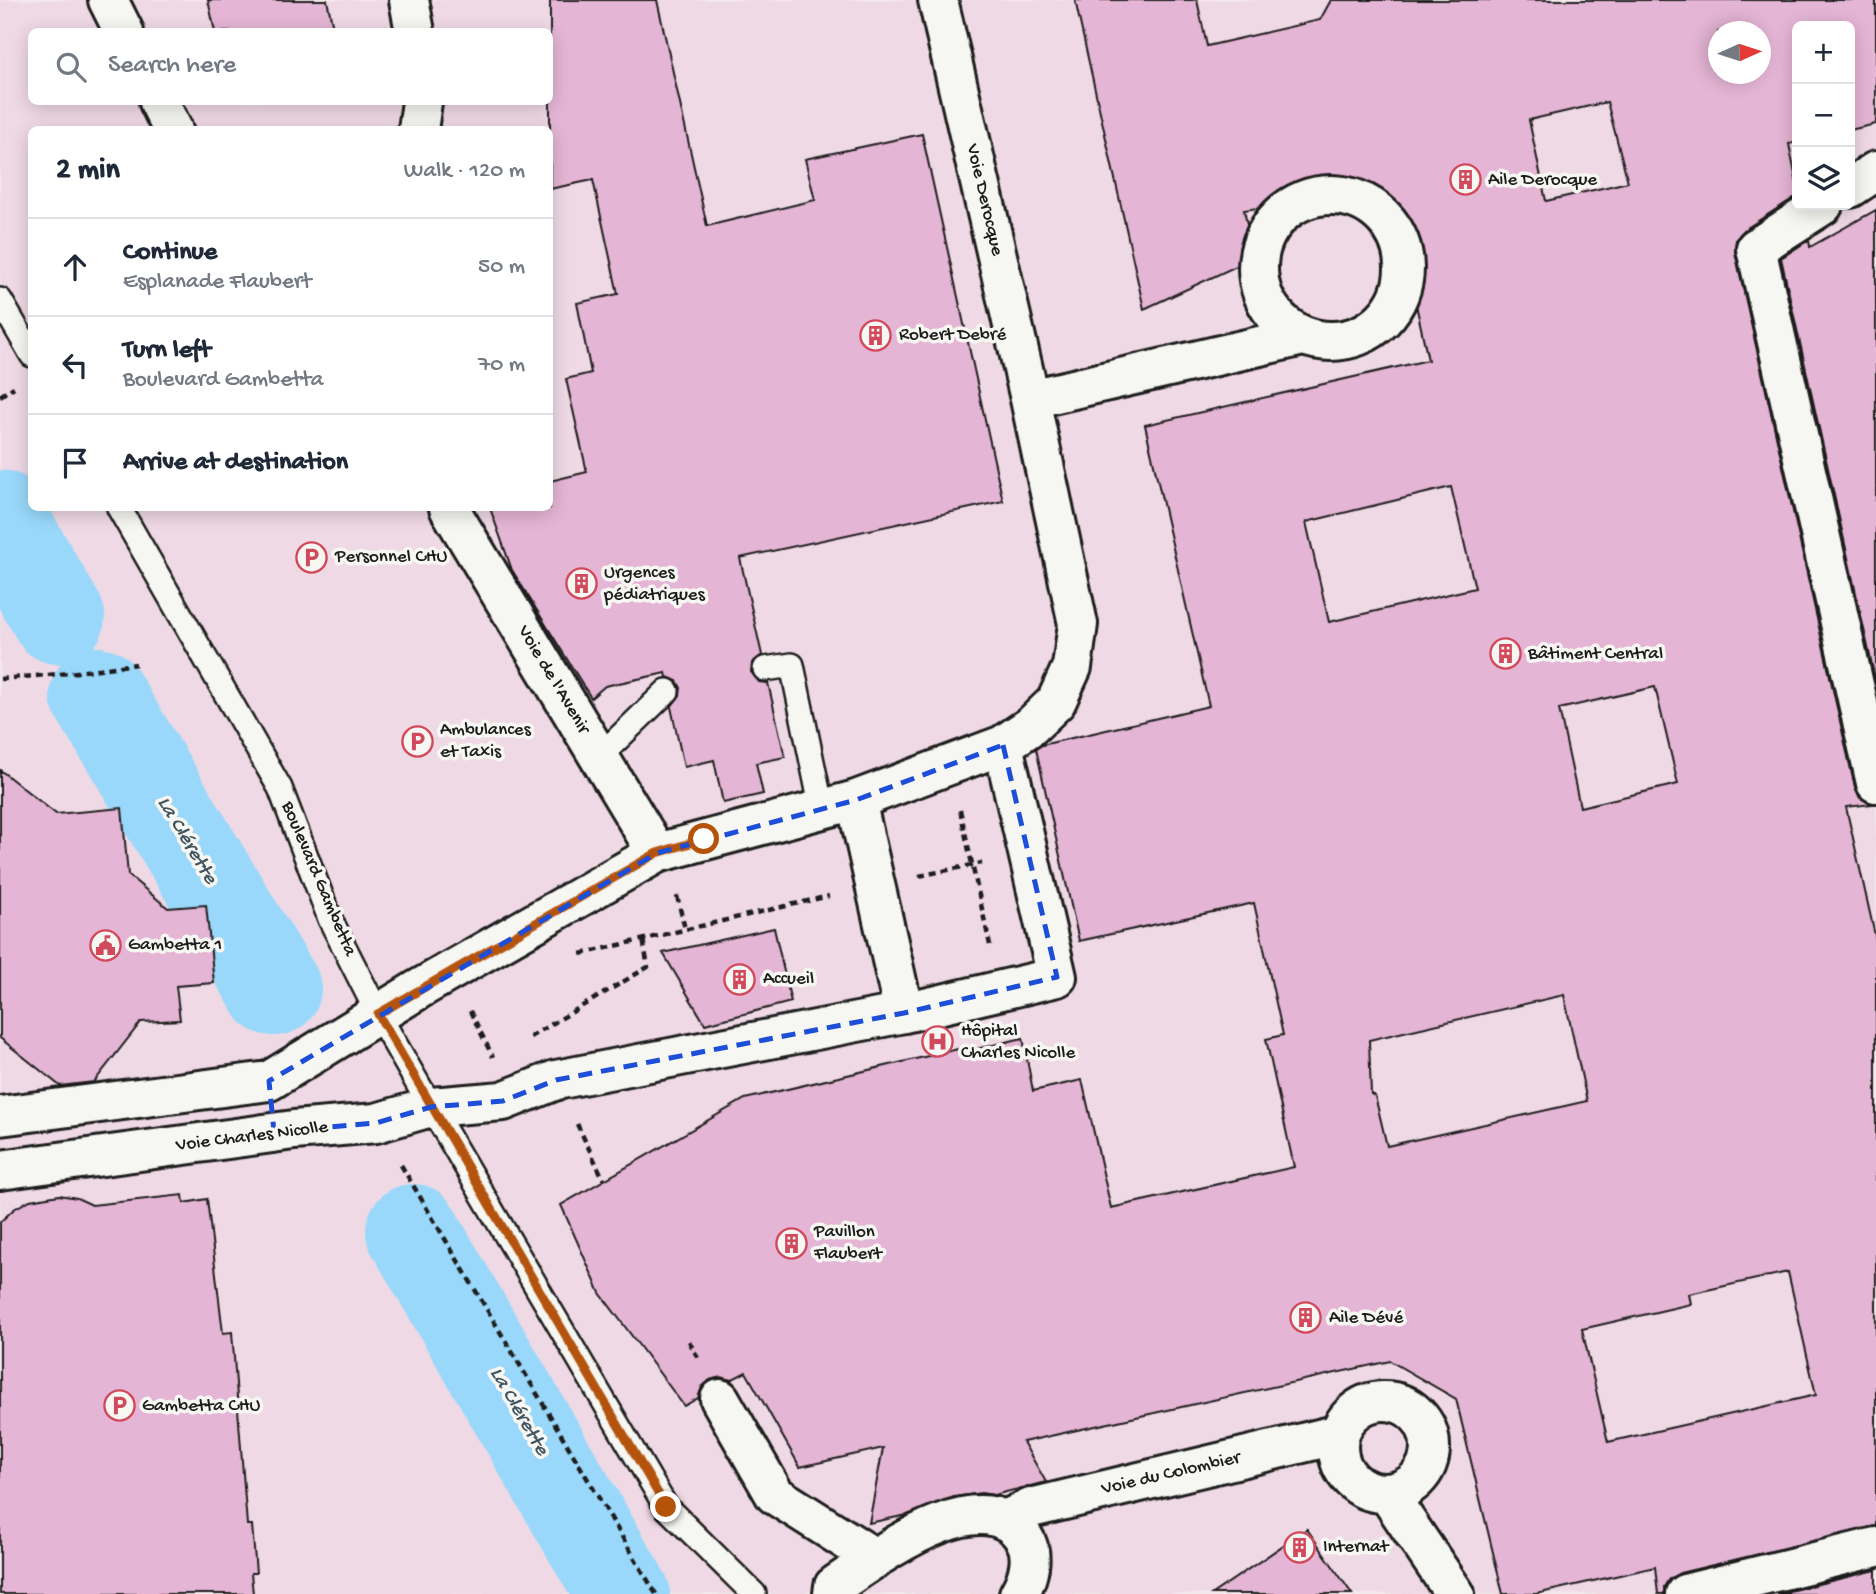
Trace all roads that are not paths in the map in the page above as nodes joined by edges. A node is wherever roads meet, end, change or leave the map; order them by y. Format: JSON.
{"nodes":[{"id":1,"x":108,"y":0,"type":"edge"},
{"id":2,"x":409,"y":0,"type":"edge"},
{"id":3,"x":938,"y":0,"type":"edge"},
{"id":4,"x":122,"y":28,"type":"edge"},
{"id":5,"x":414,"y":28,"type":"edge"},
{"id":6,"x":160,"y":105,"type":"edge"},
{"id":7,"x":422,"y":105,"type":"edge"},
{"id":8,"x":171,"y":126,"type":"edge"},
{"id":9,"x":419,"y":126,"type":"edge"},
{"id":10,"x":1876,"y":171,"type":"edge"},
{"id":11,"x":1855,"y":185,"type":"edge"},
{"id":12,"x":1815,"y":210,"type":"edge"},
{"id":13,"x":0,"y":300,"type":"edge"},
{"id":14,"x":1303,"y":336,"type":"dead end"},
{"id":15,"x":28,"y":348,"type":"edge"},
{"id":16,"x":1030,"y":399,"type":"junction"},
{"id":17,"x":121,"y":511,"type":"edge"},
{"id":18,"x":451,"y":511,"type":"edge"},
{"id":19,"x":765,"y":669,"type":"dead end"},
{"id":20,"x":667,"y":691,"type":"dead end"},
{"id":21,"x":1003,"y":745,"type":"junction"},
{"id":22,"x":599,"y":757,"type":"junction"},
{"id":23,"x":1876,"y":783,"type":"edge"},
{"id":24,"x":839,"y":805,"type":"junction"},
{"id":25,"x":657,"y":853,"type":"junction"},
{"id":26,"x":904,"y":1013,"type":"junction"},
{"id":27,"x":378,"y":1014,"type":"junction"},
{"id":28,"x":269,"y":1081,"type":"junction"},
{"id":29,"x":431,"y":1107,"type":"junction"},
{"id":30,"x":0,"y":1116,"type":"edge"},
{"id":31,"x":274,"y":1132,"type":"junction"},
{"id":32,"x":0,"y":1170,"type":"edge"},
{"id":33,"x":720,"y":1399,"type":"dead end"},
{"id":34,"x":1340,"y":1434,"type":"junction"},
{"id":35,"x":1387,"y":1493,"type":"junction"},
{"id":36,"x":1005,"y":1520,"type":"junction"},
{"id":37,"x":1876,"y":1548,"type":"edge"},
{"id":38,"x":876,"y":1559,"type":"junction"},
{"id":39,"x":754,"y":1594,"type":"edge"},
{"id":40,"x":833,"y":1594,"type":"edge"},
{"id":41,"x":1019,"y":1594,"type":"edge"},
{"id":42,"x":1455,"y":1594,"type":"edge"},
{"id":43,"x":1685,"y":1594,"type":"edge"}],
"edges":[{"from":1,"to":4,"type":"street"},
{"from":2,"to":5,"type":"street"},
{"from":3,"to":16,"type":"street","name":"Voie Derocque"},
{"from":6,"to":8,"type":"street"},
{"from":7,"to":9,"type":"street"},
{"from":10,"to":11,"type":"street"},
{"from":12,"to":23,"type":"street"},
{"from":13,"to":15,"type":"lane"},
{"from":14,"to":16,"type":"street"},
{"from":16,"to":21,"type":"street","name":"Voie Derocque"},
{"from":17,"to":27,"type":"lane","name":"Boulevard Gambetta"},
{"from":18,"to":22,"type":"street","name":"Voie de l'Avenir"},
{"from":19,"to":24,"type":"lane"},
{"from":20,"to":22,"type":"lane"},
{"from":21,"to":24,"type":"street","name":"Voie Derocque"},
{"from":21,"to":26,"type":"street","name":"Voie Charles Nicolle"},
{"from":22,"to":25,"type":"street","name":"Voie de l'Avenir"},
{"from":24,"to":25,"type":"street","name":"Voie Derocque"},
{"from":24,"to":26,"type":"street"},
{"from":25,"to":27,"type":"street","name":"Voie Derocque"},
{"from":26,"to":29,"type":"street","name":"Voie Charles Nicolle"},
{"from":27,"to":28,"type":"street"},
{"from":27,"to":29,"type":"lane","name":"Boulevard Gambetta"},
{"from":28,"to":30,"type":"street"},
{"from":28,"to":31,"type":"street"},
{"from":29,"to":31,"type":"street","name":"Voie Charles Nicolle"},
{"from":29,"to":39,"type":"lane","name":"Boulevard Gambetta"},
{"from":31,"to":32,"type":"street","name":"Voie Charles Nicolle"},
{"from":33,"to":38,"type":"street"},
{"from":34,"to":35,"type":"street"},
{"from":34,"to":35,"type":"street"},
{"from":34,"to":36,"type":"street","name":"Voie du Colombier"},
{"from":35,"to":42,"type":"street"},
{"from":36,"to":38,"type":"street"},
{"from":36,"to":41,"type":"street"},
{"from":37,"to":43,"type":"street"},
{"from":38,"to":40,"type":"street"}]}
